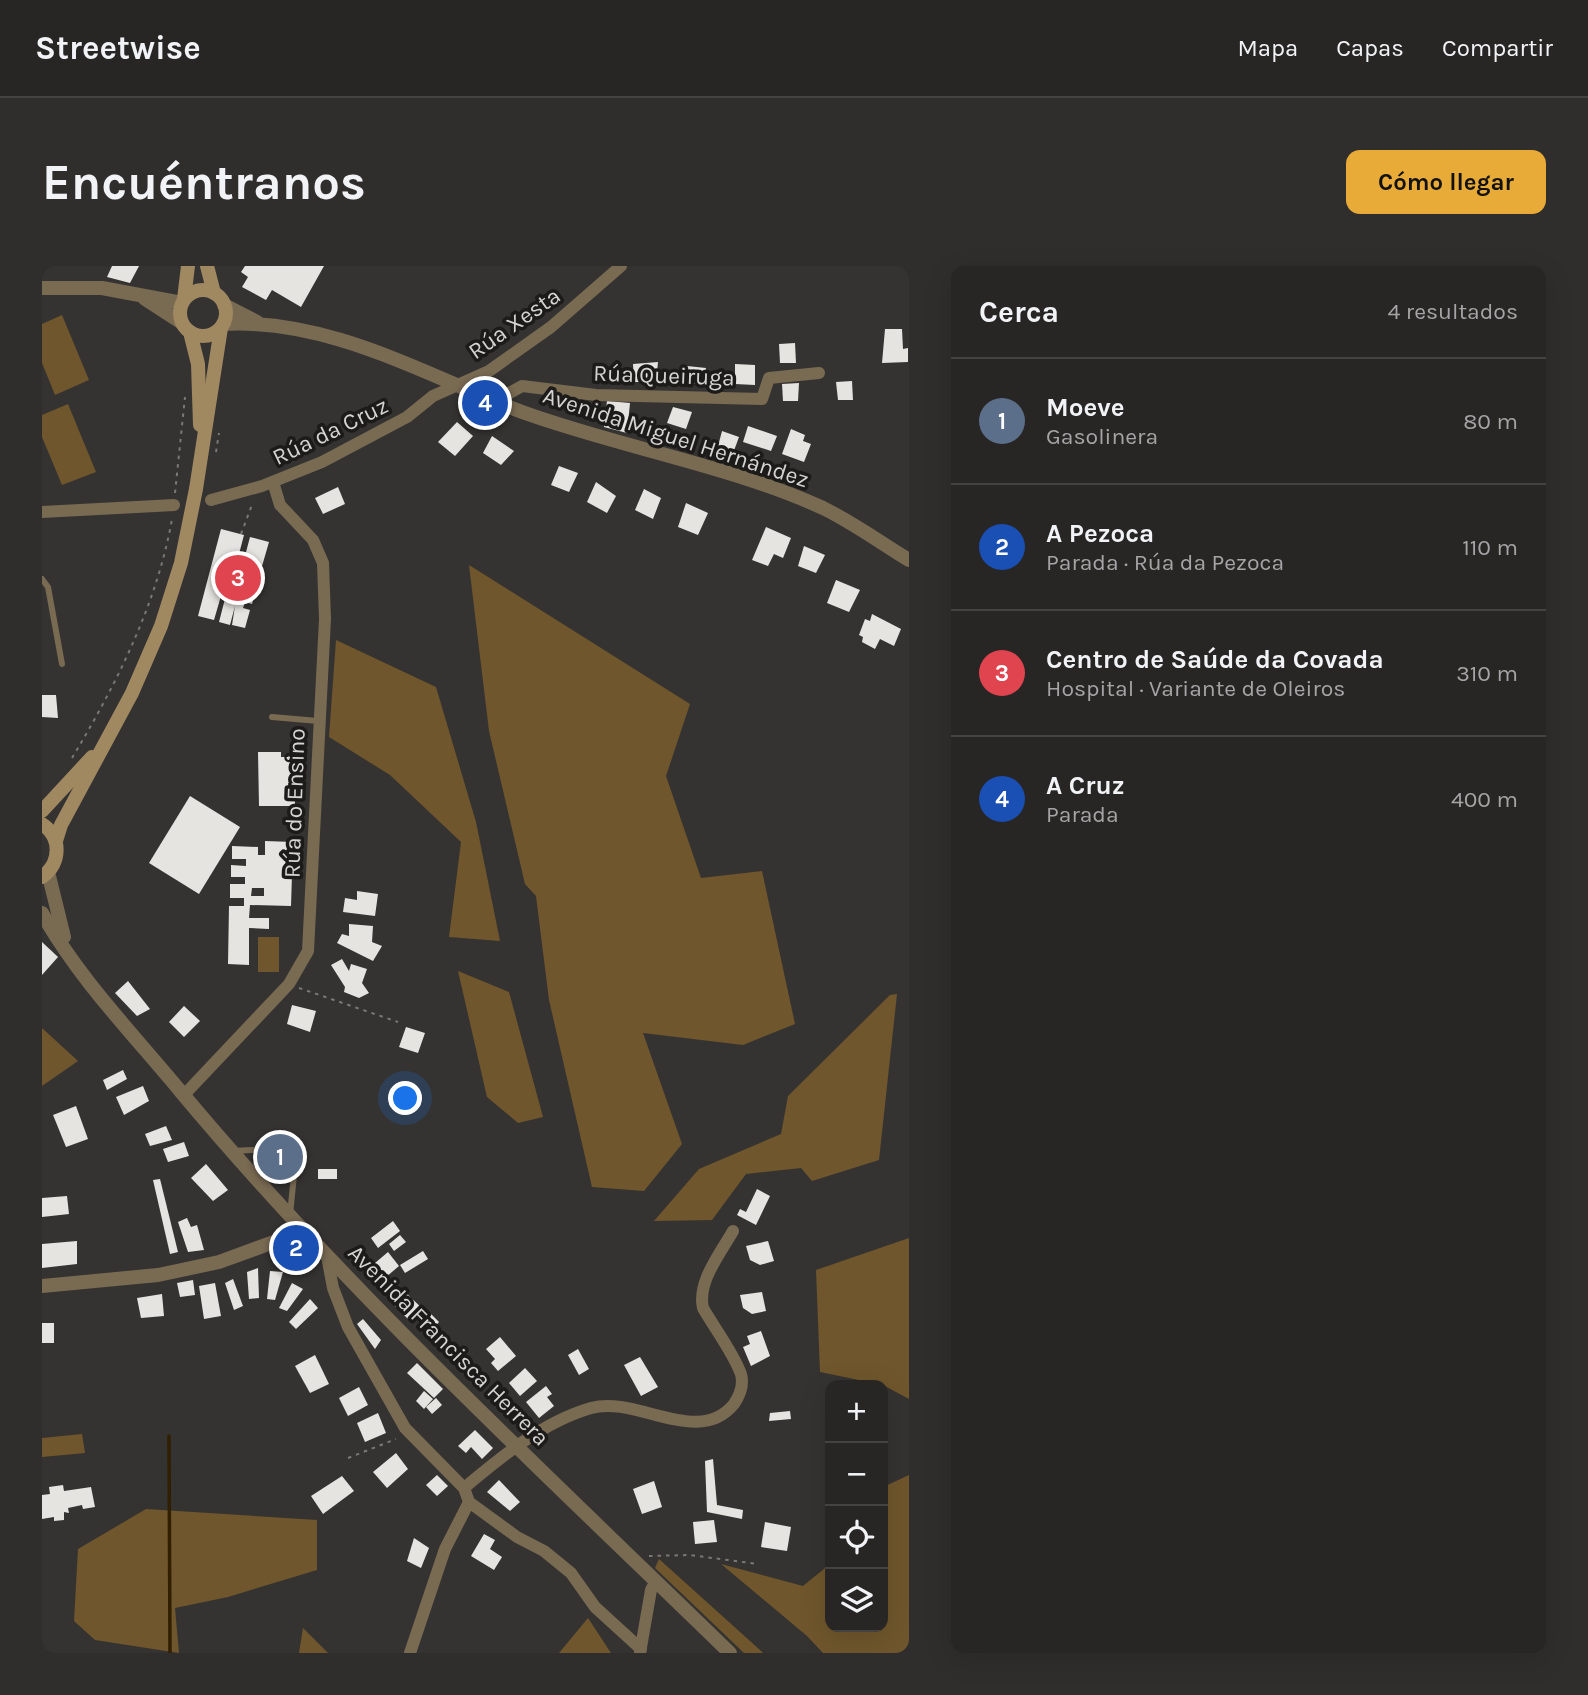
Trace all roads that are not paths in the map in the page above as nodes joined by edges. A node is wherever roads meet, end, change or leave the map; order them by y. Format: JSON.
{"nodes":[{"id":1,"x":188,"y":266,"type":"edge"},
{"id":2,"x":207,"y":266,"type":"edge"},
{"id":3,"x":621,"y":266,"type":"edge"},
{"id":4,"x":42,"y":288,"type":"edge"},
{"id":5,"x":131,"y":292,"type":"junction"},
{"id":6,"x":219,"y":299,"type":"junction"},
{"id":7,"x":183,"y":301,"type":"junction"},
{"id":8,"x":261,"y":324,"type":"junction"},
{"id":9,"x":222,"y":326,"type":"junction"},
{"id":10,"x":186,"y":327,"type":"junction"},
{"id":11,"x":818,"y":373,"type":"dead end"},
{"id":12,"x":460,"y":383,"type":"junction"},
{"id":13,"x":497,"y":400,"type":"junction"},
{"id":14,"x":201,"y":455,"type":"junction"},
{"id":15,"x":267,"y":484,"type":"junction"},
{"id":16,"x":211,"y":500,"type":"dead end"},
{"id":17,"x":174,"y":505,"type":"road end"},
{"id":18,"x":42,"y":512,"type":"edge"},
{"id":19,"x":909,"y":560,"type":"edge"},
{"id":20,"x":42,"y":579,"type":"edge"},
{"id":21,"x":62,"y":664,"type":"dead end"},
{"id":22,"x":272,"y":717,"type":"dead end"},
{"id":23,"x":318,"y":722,"type":"junction"},
{"id":24,"x":103,"y":746,"type":"junction"},
{"id":25,"x":42,"y":811,"type":"edge"},
{"id":26,"x":42,"y":824,"type":"edge"},
{"id":27,"x":56,"y":841,"type":"junction"},
{"id":28,"x":45,"y":875,"type":"edge"},
{"id":29,"x":42,"y":913,"type":"edge"},
{"id":30,"x":42,"y":926,"type":"edge"},
{"id":31,"x":55,"y":936,"type":"junction"},
{"id":32,"x":72,"y":958,"type":"junction"},
{"id":33,"x":184,"y":1095,"type":"junction"},
{"id":34,"x":272,"y":1149,"type":"dead end"},
{"id":35,"x":230,"y":1152,"type":"junction"},
{"id":36,"x":288,"y":1165,"type":"dead end"},
{"id":37,"x":290,"y":1217,"type":"junction"},
{"id":38,"x":304,"y":1231,"type":"junction"},
{"id":39,"x":733,"y":1231,"type":"dead end"},
{"id":40,"x":327,"y":1256,"type":"junction"},
{"id":41,"x":42,"y":1286,"type":"edge"},
{"id":42,"x":518,"y":1445,"type":"junction"},
{"id":43,"x":464,"y":1488,"type":"junction"},
{"id":44,"x":469,"y":1502,"type":"junction"},
{"id":45,"x":656,"y":1581,"type":"junction"},
{"id":46,"x":640,"y":1651,"type":"edge"},
{"id":47,"x":410,"y":1653,"type":"edge"},
{"id":48,"x":730,"y":1653,"type":"edge"}],
"edges":[{"from":1,"to":7,"type":"main road"},
{"from":2,"to":6,"type":"main road"},
{"from":3,"to":12,"type":"street","name":"Rúa Xesta"},
{"from":4,"to":5,"type":"street"},
{"from":5,"to":7,"type":"street"},
{"from":5,"to":10,"type":"street"},
{"from":6,"to":7,"type":"main road"},
{"from":6,"to":8,"type":"street"},
{"from":6,"to":9,"type":"main road"},
{"from":7,"to":10,"type":"main road"},
{"from":8,"to":9,"type":"street"},
{"from":8,"to":12,"type":"street","name":"Avenida Miguel Hernández"},
{"from":9,"to":10,"type":"main road"},
{"from":9,"to":14,"type":"main road"},
{"from":10,"to":14,"type":"main road"},
{"from":11,"to":13,"type":"street","name":"Rúa Queiruga"},
{"from":12,"to":13,"type":"street","name":"Avenida Miguel Hernández"},
{"from":12,"to":15,"type":"street","name":"Rúa da Cruz"},
{"from":13,"to":19,"type":"street","name":"Avenida Miguel Hernández"},
{"from":14,"to":24,"type":"main road"},
{"from":15,"to":16,"type":"street","name":"Rúa da Cruz"},
{"from":15,"to":23,"type":"street","name":"Rúa do Ensino"},
{"from":17,"to":18,"type":"street"},
{"from":20,"to":21,"type":"lane"},
{"from":22,"to":23,"type":"lane"},
{"from":23,"to":33,"type":"street","name":"Rúa do Ensino"},
{"from":24,"to":25,"type":"main road"},
{"from":24,"to":27,"type":"main road"},
{"from":26,"to":27,"type":"main road"},
{"from":27,"to":28,"type":"main road"},
{"from":28,"to":32,"type":"street","name":"Avenida Francisca Herrera"},
{"from":29,"to":31,"type":"street","name":"Avenida Francisca Herrera"},
{"from":30,"to":31,"type":"street","name":"Avenida Francisca Herrera"},
{"from":31,"to":32,"type":"street","name":"Avenida Francisca Herrera"},
{"from":32,"to":33,"type":"street","name":"Avenida Francisca Herrera"},
{"from":33,"to":35,"type":"street","name":"Avenida Francisca Herrera"},
{"from":34,"to":35,"type":"lane"},
{"from":35,"to":37,"type":"street","name":"Avenida Francisca Herrera"},
{"from":36,"to":37,"type":"lane"},
{"from":37,"to":38,"type":"street","name":"Avenida Francisca Herrera"},
{"from":38,"to":40,"type":"street","name":"Avenida Francisca Herrera"},
{"from":38,"to":41,"type":"street"},
{"from":39,"to":42,"type":"street"},
{"from":40,"to":42,"type":"street","name":"Avenida Francisca Herrera"},
{"from":40,"to":43,"type":"street"},
{"from":42,"to":43,"type":"street"},
{"from":42,"to":45,"type":"street","name":"Avenida Francisca Herrera"},
{"from":43,"to":44,"type":"street"},
{"from":44,"to":46,"type":"street"},
{"from":44,"to":47,"type":"street"},
{"from":45,"to":46,"type":"street"},
{"from":45,"to":48,"type":"street","name":"Avenida Francisca Herrera"}]}
